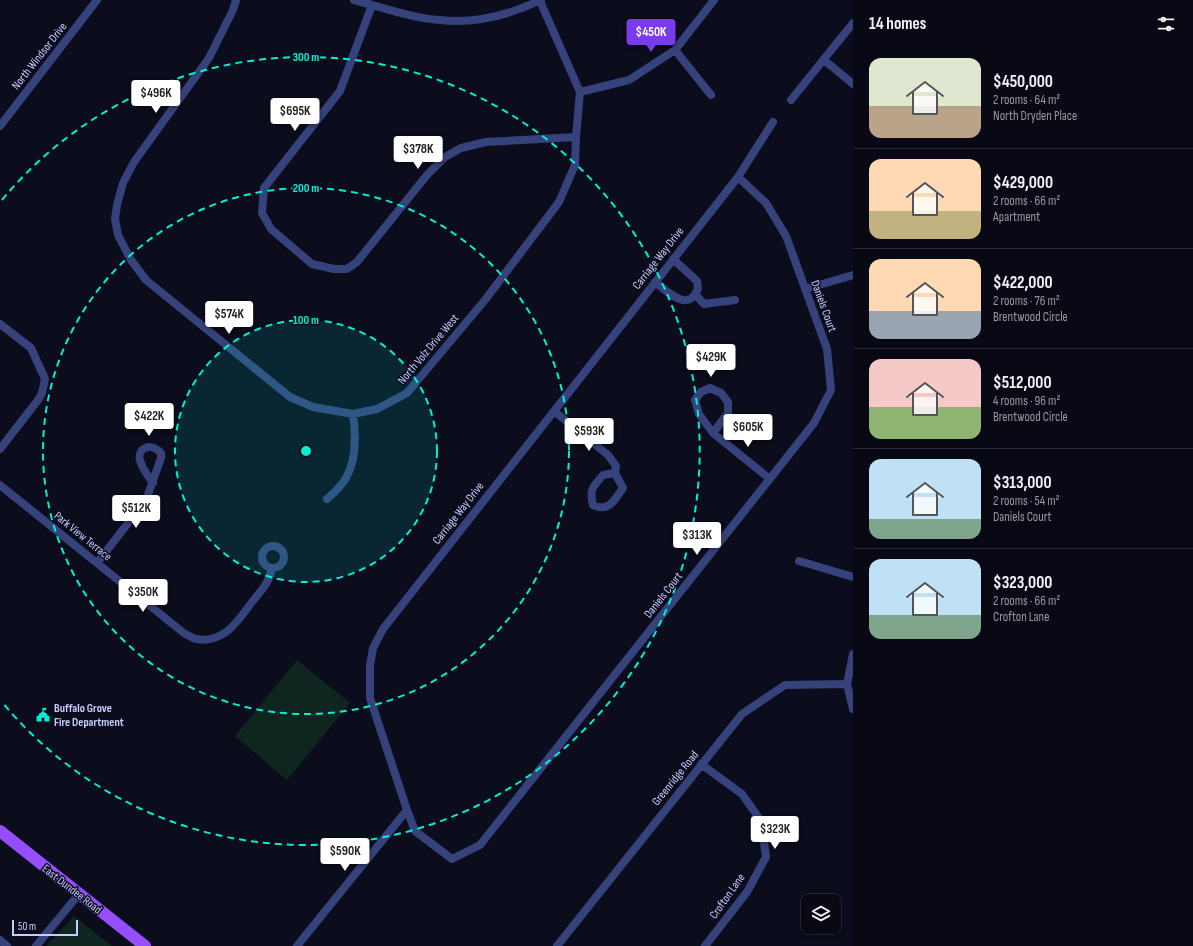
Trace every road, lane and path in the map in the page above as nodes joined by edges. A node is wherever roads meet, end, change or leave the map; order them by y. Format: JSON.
{"nodes":[{"id":1,"x":97,"y":0,"type":"edge"},
{"id":2,"x":236,"y":0,"type":"edge"},
{"id":3,"x":354,"y":0,"type":"edge"},
{"id":4,"x":540,"y":0,"type":"edge"},
{"id":5,"x":714,"y":0,"type":"edge"},
{"id":6,"x":372,"y":5,"type":"junction"},
{"id":7,"x":853,"y":23,"type":"edge"},
{"id":8,"x":675,"y":50,"type":"junction"},
{"id":9,"x":824,"y":60,"type":"junction"},
{"id":10,"x":853,"y":84,"type":"edge"},
{"id":11,"x":580,"y":92,"type":"junction"},
{"id":12,"x":711,"y":95,"type":"dead end"},
{"id":13,"x":791,"y":100,"type":"dead end"},
{"id":14,"x":773,"y":122,"type":"dead end"},
{"id":15,"x":0,"y":126,"type":"edge"},
{"id":16,"x":576,"y":137,"type":"junction"},
{"id":17,"x":738,"y":177,"type":"junction"},
{"id":18,"x":673,"y":259,"type":"junction"},
{"id":19,"x":853,"y":275,"type":"edge"},
{"id":20,"x":655,"y":282,"type":"junction"},
{"id":21,"x":806,"y":289,"type":"junction"},
{"id":22,"x":695,"y":294,"type":"junction"},
{"id":23,"x":735,"y":300,"type":"dead end"},
{"id":24,"x":0,"y":324,"type":"edge"},
{"id":25,"x":554,"y":411,"type":"junction"},
{"id":26,"x":353,"y":414,"type":"junction"},
{"id":27,"x":714,"y":433,"type":"junction"},
{"id":28,"x":0,"y":449,"type":"edge"},
{"id":29,"x":615,"y":473,"type":"junction"},
{"id":30,"x":770,"y":479,"type":"junction"},
{"id":31,"x":153,"y":483,"type":"dead end"},
{"id":32,"x":0,"y":485,"type":"edge"},
{"id":33,"x":327,"y":499,"type":"dead end"},
{"id":34,"x":799,"y":561,"type":"dead end"},
{"id":35,"x":97,"y":563,"type":"junction"},
{"id":36,"x":272,"y":568,"type":"dead end"},
{"id":37,"x":853,"y":577,"type":"edge"},
{"id":38,"x":853,"y":654,"type":"edge"},
{"id":39,"x":847,"y":684,"type":"junction"},
{"id":40,"x":853,"y":709,"type":"edge"},
{"id":41,"x":701,"y":764,"type":"junction"},
{"id":42,"x":407,"y":810,"type":"junction"},
{"id":43,"x":0,"y":831,"type":"edge"},
{"id":44,"x":79,"y":894,"type":"junction"},
{"id":45,"x":0,"y":940,"type":"edge"},
{"id":46,"x":7,"y":946,"type":"edge"},
{"id":47,"x":36,"y":946,"type":"edge"},
{"id":48,"x":145,"y":946,"type":"edge"},
{"id":49,"x":298,"y":946,"type":"edge"},
{"id":50,"x":557,"y":946,"type":"edge"},
{"id":51,"x":705,"y":946,"type":"edge"}],
"edges":[{"from":1,"to":15,"type":"street","name":"North Windsor Drive"},
{"from":2,"to":26,"type":"street","name":"North Volz Drive West"},
{"from":3,"to":6,"type":"street"},
{"from":4,"to":6,"type":"street"},
{"from":4,"to":11,"type":"street","name":"North Volz Drive West"},
{"from":5,"to":8,"type":"street"},
{"from":6,"to":16,"type":"street"},
{"from":7,"to":9,"type":"street"},
{"from":8,"to":11,"type":"street"},
{"from":8,"to":12,"type":"street"},
{"from":9,"to":10,"type":"street"},
{"from":9,"to":13,"type":"street"},
{"from":11,"to":16,"type":"street","name":"North Volz Drive West"},
{"from":14,"to":17,"type":"street","name":"Carriage Way Drive"},
{"from":16,"to":26,"type":"street","name":"North Volz Drive West"},
{"from":17,"to":18,"type":"street","name":"Carriage Way Drive"},
{"from":17,"to":21,"type":"street","name":"Daniels Court"},
{"from":18,"to":20,"type":"street","name":"Carriage Way Drive"},
{"from":18,"to":22,"type":"street"},
{"from":19,"to":21,"type":"street"},
{"from":20,"to":22,"type":"street"},
{"from":20,"to":25,"type":"street","name":"Carriage Way Drive"},
{"from":21,"to":30,"type":"street","name":"Daniels Court"},
{"from":22,"to":23,"type":"street"},
{"from":24,"to":28,"type":"street"},
{"from":25,"to":29,"type":"street"},
{"from":25,"to":42,"type":"street","name":"Carriage Way Drive"},
{"from":26,"to":33,"type":"street"},
{"from":27,"to":27,"type":"street"},
{"from":27,"to":30,"type":"street"},
{"from":29,"to":29,"type":"street"},
{"from":30,"to":42,"type":"street","name":"Daniels Court"},
{"from":31,"to":35,"type":"street"},
{"from":32,"to":35,"type":"street","name":"Park View Terrace"},
{"from":34,"to":37,"type":"street"},
{"from":35,"to":36,"type":"street","name":"Park View Terrace"},
{"from":38,"to":39,"type":"street"},
{"from":39,"to":40,"type":"street"},
{"from":39,"to":41,"type":"street","name":"Greenridge Road"},
{"from":41,"to":50,"type":"street","name":"Greenridge Road"},
{"from":41,"to":51,"type":"street","name":"Crofton Lane"},
{"from":42,"to":49,"type":"street"},
{"from":43,"to":44,"type":"main road","name":"East Dundee Road"},
{"from":44,"to":47,"type":"street"},
{"from":44,"to":48,"type":"main road","name":"East Dundee Road"},
{"from":45,"to":46,"type":"street"}]}
